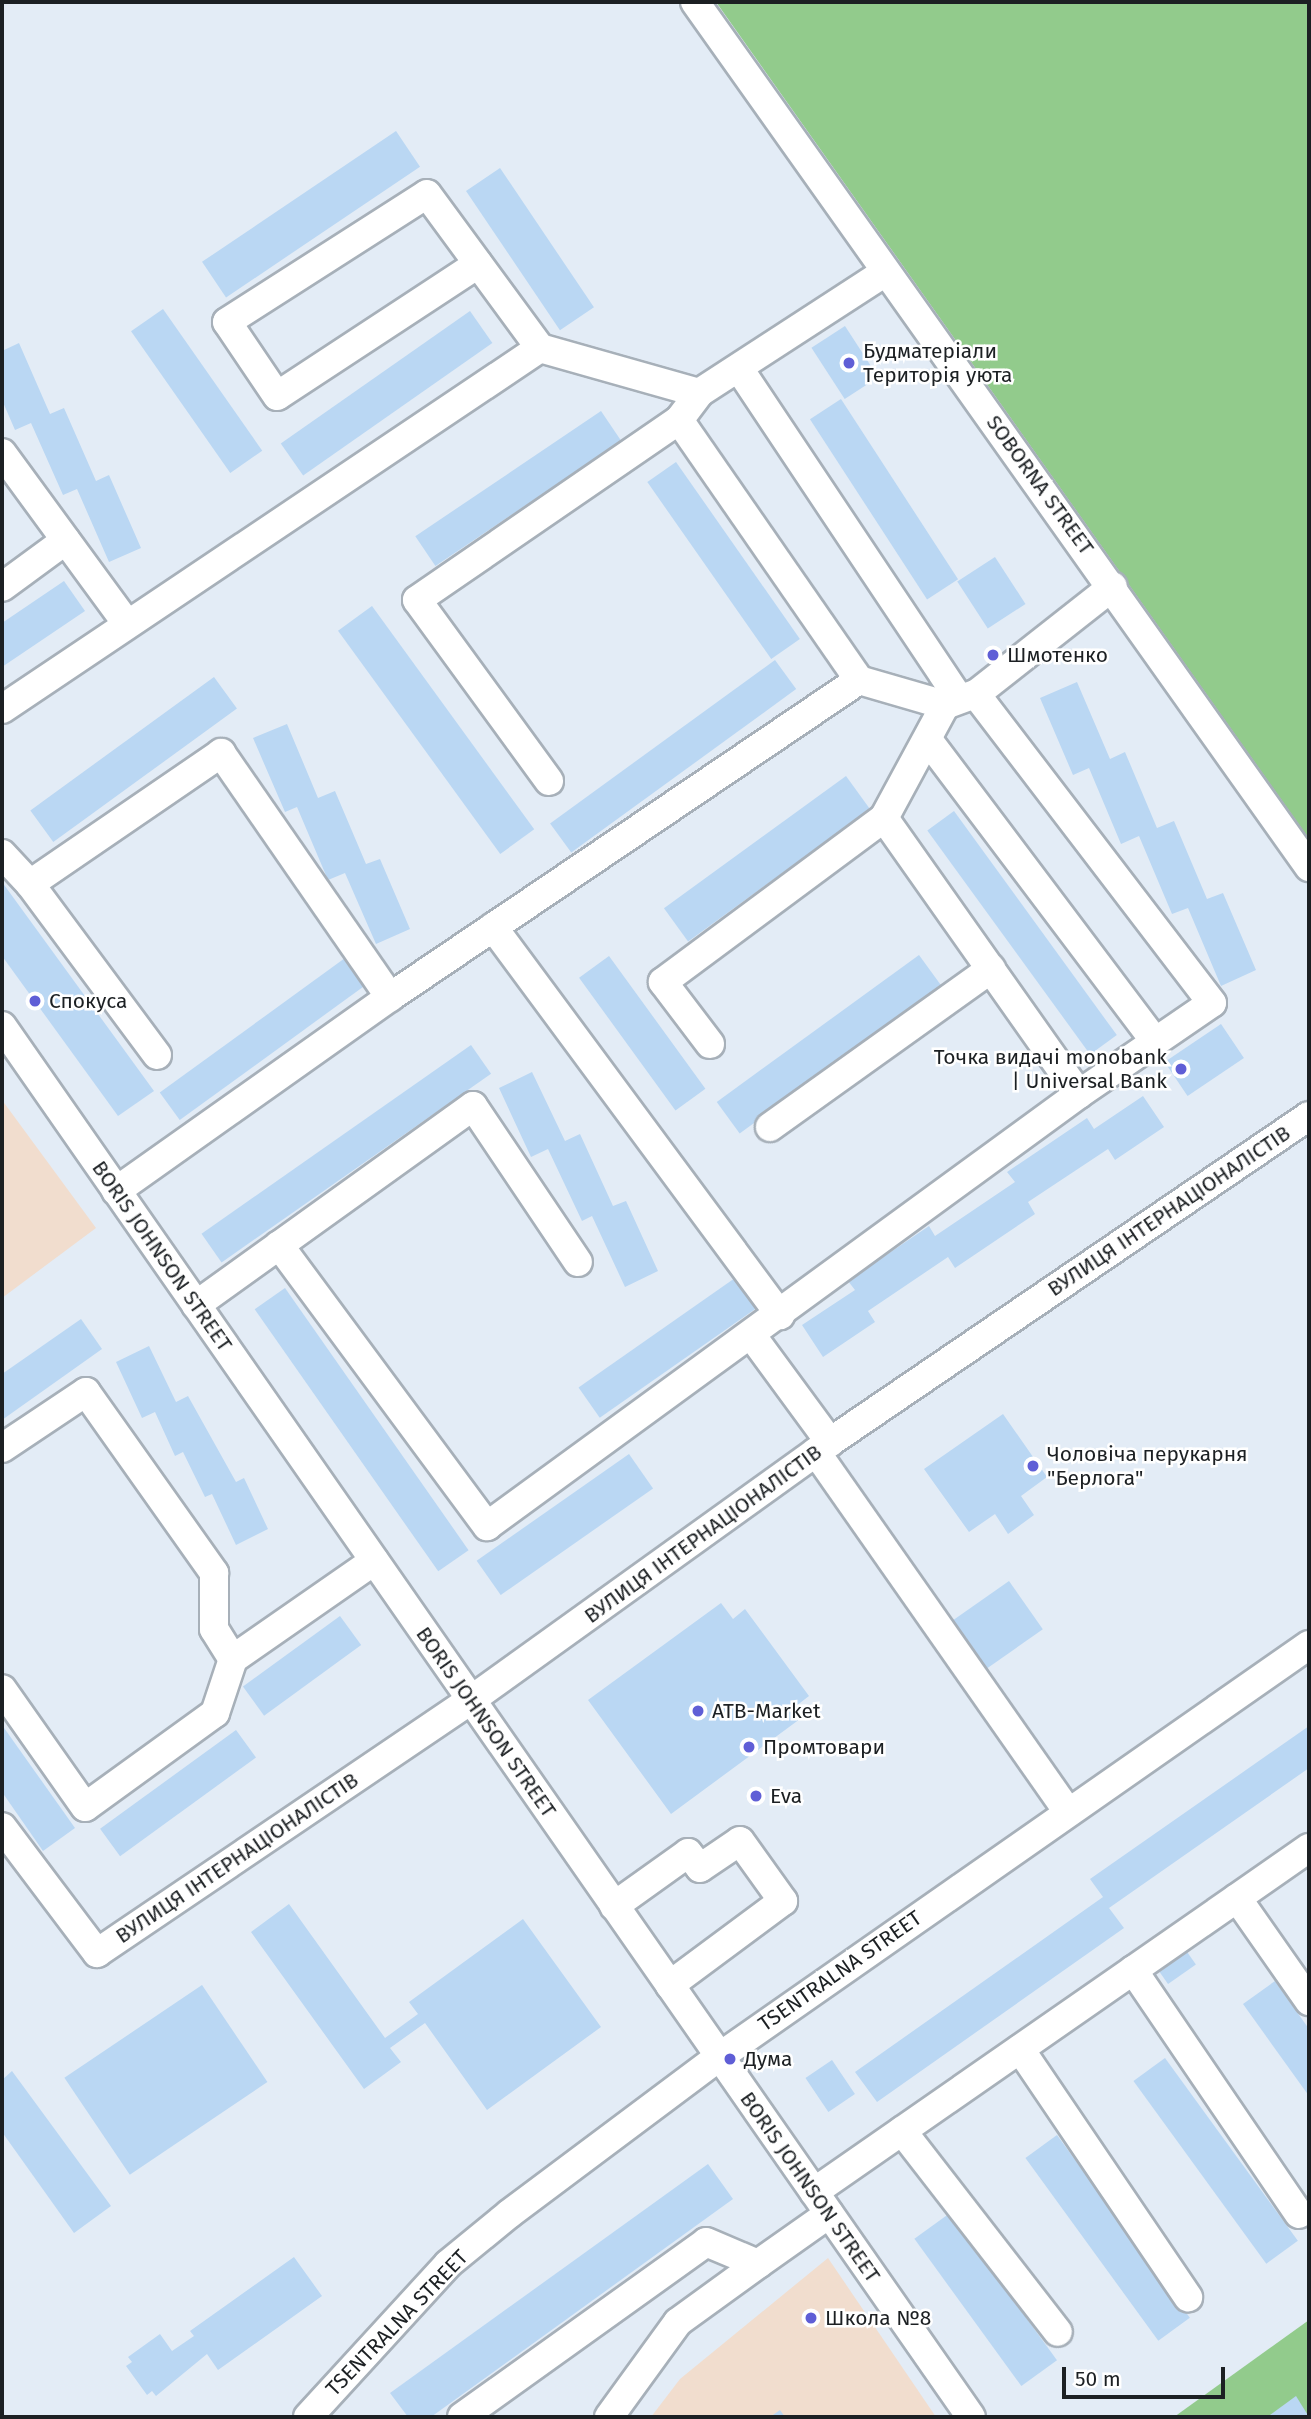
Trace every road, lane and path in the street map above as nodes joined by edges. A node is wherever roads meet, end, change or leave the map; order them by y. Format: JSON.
{"nodes":[{"id":1,"x":695,"y":2,"type":"edge"},
{"id":2,"x":478,"y":264,"type":"junction"},
{"id":3,"x":886,"y":272,"type":"junction"},
{"id":4,"x":540,"y":348,"type":"junction"},
{"id":5,"x":740,"y":370,"type":"junction"},
{"id":6,"x":699,"y":393,"type":"junction"},
{"id":7,"x":679,"y":420,"type":"junction"},
{"id":8,"x":2,"y":453,"type":"edge"},
{"id":9,"x":66,"y":540,"type":"junction"},
{"id":10,"x":1113,"y":586,"type":"junction"},
{"id":11,"x":2,"y":587,"type":"edge"},
{"id":12,"x":127,"y":624,"type":"junction"},
{"id":13,"x":859,"y":680,"type":"junction"},
{"id":14,"x":960,"y":699,"type":"junction"},
{"id":15,"x":2,"y":709,"type":"edge"},
{"id":16,"x":928,"y":740,"type":"junction"},
{"id":17,"x":549,"y":781,"type":"dead end"},
{"id":18,"x":884,"y":818,"type":"junction"},
{"id":19,"x":2,"y":854,"type":"edge"},
{"id":20,"x":1309,"y":867,"type":"edge"},
{"id":21,"x":30,"y":884,"type":"junction"},
{"id":22,"x":493,"y":927,"type":"junction"},
{"id":23,"x":991,"y":969,"type":"junction"},
{"id":24,"x":390,"y":997,"type":"junction"},
{"id":25,"x":2,"y":1026,"type":"edge"},
{"id":26,"x":1154,"y":1041,"type":"junction"},
{"id":27,"x":710,"y":1044,"type":"dead end"},
{"id":28,"x":157,"y":1055,"type":"dead end"},
{"id":29,"x":1079,"y":1094,"type":"junction"},
{"id":30,"x":1309,"y":1116,"type":"edge"},
{"id":31,"x":770,"y":1128,"type":"dead end"},
{"id":32,"x":117,"y":1191,"type":"junction"},
{"id":33,"x":279,"y":1245,"type":"junction"},
{"id":34,"x":578,"y":1262,"type":"dead end"},
{"id":35,"x":196,"y":1305,"type":"junction"},
{"id":36,"x":780,"y":1315,"type":"junction"},
{"id":37,"x":752,"y":1336,"type":"junction"},
{"id":38,"x":823,"y":1447,"type":"junction"},
{"id":39,"x":2,"y":1448,"type":"edge"},
{"id":40,"x":374,"y":1561,"type":"junction"},
{"id":41,"x":1309,"y":1645,"type":"edge"},
{"id":42,"x":233,"y":1660,"type":"junction"},
{"id":43,"x":2,"y":1689,"type":"edge"},
{"id":44,"x":471,"y":1700,"type":"junction"},
{"id":45,"x":1067,"y":1811,"type":"junction"},
{"id":46,"x":2,"y":1827,"type":"edge"},
{"id":47,"x":1309,"y":1848,"type":"edge"},
{"id":48,"x":1237,"y":1898,"type":"junction"},
{"id":49,"x":614,"y":1906,"type":"junction"},
{"id":50,"x":1133,"y":1970,"type":"junction"},
{"id":51,"x":670,"y":1985,"type":"junction"},
{"id":52,"x":1309,"y":2001,"type":"edge"},
{"id":53,"x":1020,"y":2049,"type":"junction"},
{"id":54,"x":719,"y":2057,"type":"junction"},
{"id":55,"x":902,"y":2131,"type":"junction"},
{"id":56,"x":821,"y":2203,"type":"junction"},
{"id":57,"x":1299,"y":2214,"type":"dead end"},
{"id":58,"x":758,"y":2264,"type":"junction"},
{"id":59,"x":1188,"y":2297,"type":"dead end"},
{"id":60,"x":1058,"y":2332,"type":"dead end"},
{"id":61,"x":308,"y":2417,"type":"edge"},
{"id":62,"x":462,"y":2417,"type":"edge"},
{"id":63,"x":609,"y":2417,"type":"edge"},
{"id":64,"x":971,"y":2417,"type":"edge"}],
"edges":[{"from":1,"to":3,"type":"street","name":"SOBORNA STREET"},
{"from":2,"to":2,"type":"street"},
{"from":2,"to":4,"type":"street"},
{"from":3,"to":5,"type":"street"},
{"from":3,"to":10,"type":"street","name":"SOBORNA STREET"},
{"from":4,"to":6,"type":"street"},
{"from":4,"to":12,"type":"street"},
{"from":5,"to":6,"type":"street"},
{"from":5,"to":14,"type":"street"},
{"from":6,"to":7,"type":"street"},
{"from":7,"to":13,"type":"street"},
{"from":7,"to":17,"type":"street"},
{"from":8,"to":9,"type":"street"},
{"from":9,"to":11,"type":"street"},
{"from":9,"to":12,"type":"street"},
{"from":10,"to":14,"type":"street"},
{"from":10,"to":20,"type":"street","name":"SOBORNA STREET"},
{"from":12,"to":15,"type":"street"},
{"from":13,"to":14,"type":"street"},
{"from":13,"to":22,"type":"street"},
{"from":14,"to":16,"type":"street"},
{"from":14,"to":26,"type":"street"},
{"from":16,"to":18,"type":"street"},
{"from":16,"to":26,"type":"street"},
{"from":18,"to":23,"type":"street"},
{"from":18,"to":27,"type":"street"},
{"from":19,"to":21,"type":"street"},
{"from":21,"to":24,"type":"street"},
{"from":21,"to":28,"type":"street"},
{"from":22,"to":24,"type":"street"},
{"from":22,"to":36,"type":"street"},
{"from":23,"to":29,"type":"street"},
{"from":23,"to":31,"type":"street"},
{"from":24,"to":32,"type":"street"},
{"from":25,"to":32,"type":"street","name":"BORIS JOHNSON STREET"},
{"from":26,"to":29,"type":"street"},
{"from":29,"to":36,"type":"street"},
{"from":30,"to":38,"type":"street","name":"ВУЛИЦЯ ІНТЕРНАЦІОНАЛІСТІВ"},
{"from":32,"to":35,"type":"street","name":"BORIS JOHNSON STREET"},
{"from":33,"to":34,"type":"street"},
{"from":33,"to":35,"type":"street"},
{"from":33,"to":37,"type":"street"},
{"from":35,"to":40,"type":"street","name":"BORIS JOHNSON STREET"},
{"from":36,"to":37,"type":"street"},
{"from":37,"to":38,"type":"street"},
{"from":38,"to":44,"type":"street","name":"ВУЛИЦЯ ІНТЕРНАЦІОНАЛІСТІВ"},
{"from":38,"to":45,"type":"street"},
{"from":39,"to":42,"type":"street"},
{"from":40,"to":42,"type":"street"},
{"from":40,"to":44,"type":"street","name":"BORIS JOHNSON STREET"},
{"from":41,"to":45,"type":"street","name":"TSENTRALNA STREET"},
{"from":42,"to":43,"type":"street"},
{"from":44,"to":46,"type":"street","name":"ВУЛИЦЯ ІНТЕРНАЦІОНАЛІСТІВ"},
{"from":44,"to":49,"type":"street","name":"BORIS JOHNSON STREET"},
{"from":45,"to":54,"type":"street","name":"TSENTRALNA STREET"},
{"from":47,"to":48,"type":"street"},
{"from":48,"to":50,"type":"street"},
{"from":48,"to":52,"type":"street"},
{"from":49,"to":51,"type":"street","name":"BORIS JOHNSON STREET"},
{"from":49,"to":51,"type":"street"},
{"from":50,"to":53,"type":"street"},
{"from":50,"to":57,"type":"street"},
{"from":51,"to":54,"type":"street","name":"BORIS JOHNSON STREET"},
{"from":53,"to":55,"type":"street"},
{"from":53,"to":59,"type":"street"},
{"from":54,"to":56,"type":"street","name":"BORIS JOHNSON STREET"},
{"from":54,"to":61,"type":"street","name":"TSENTRALNA STREET"},
{"from":55,"to":56,"type":"street"},
{"from":55,"to":60,"type":"street"},
{"from":56,"to":58,"type":"street"},
{"from":56,"to":64,"type":"street","name":"BORIS JOHNSON STREET"},
{"from":58,"to":62,"type":"street"},
{"from":58,"to":63,"type":"street"}]}
